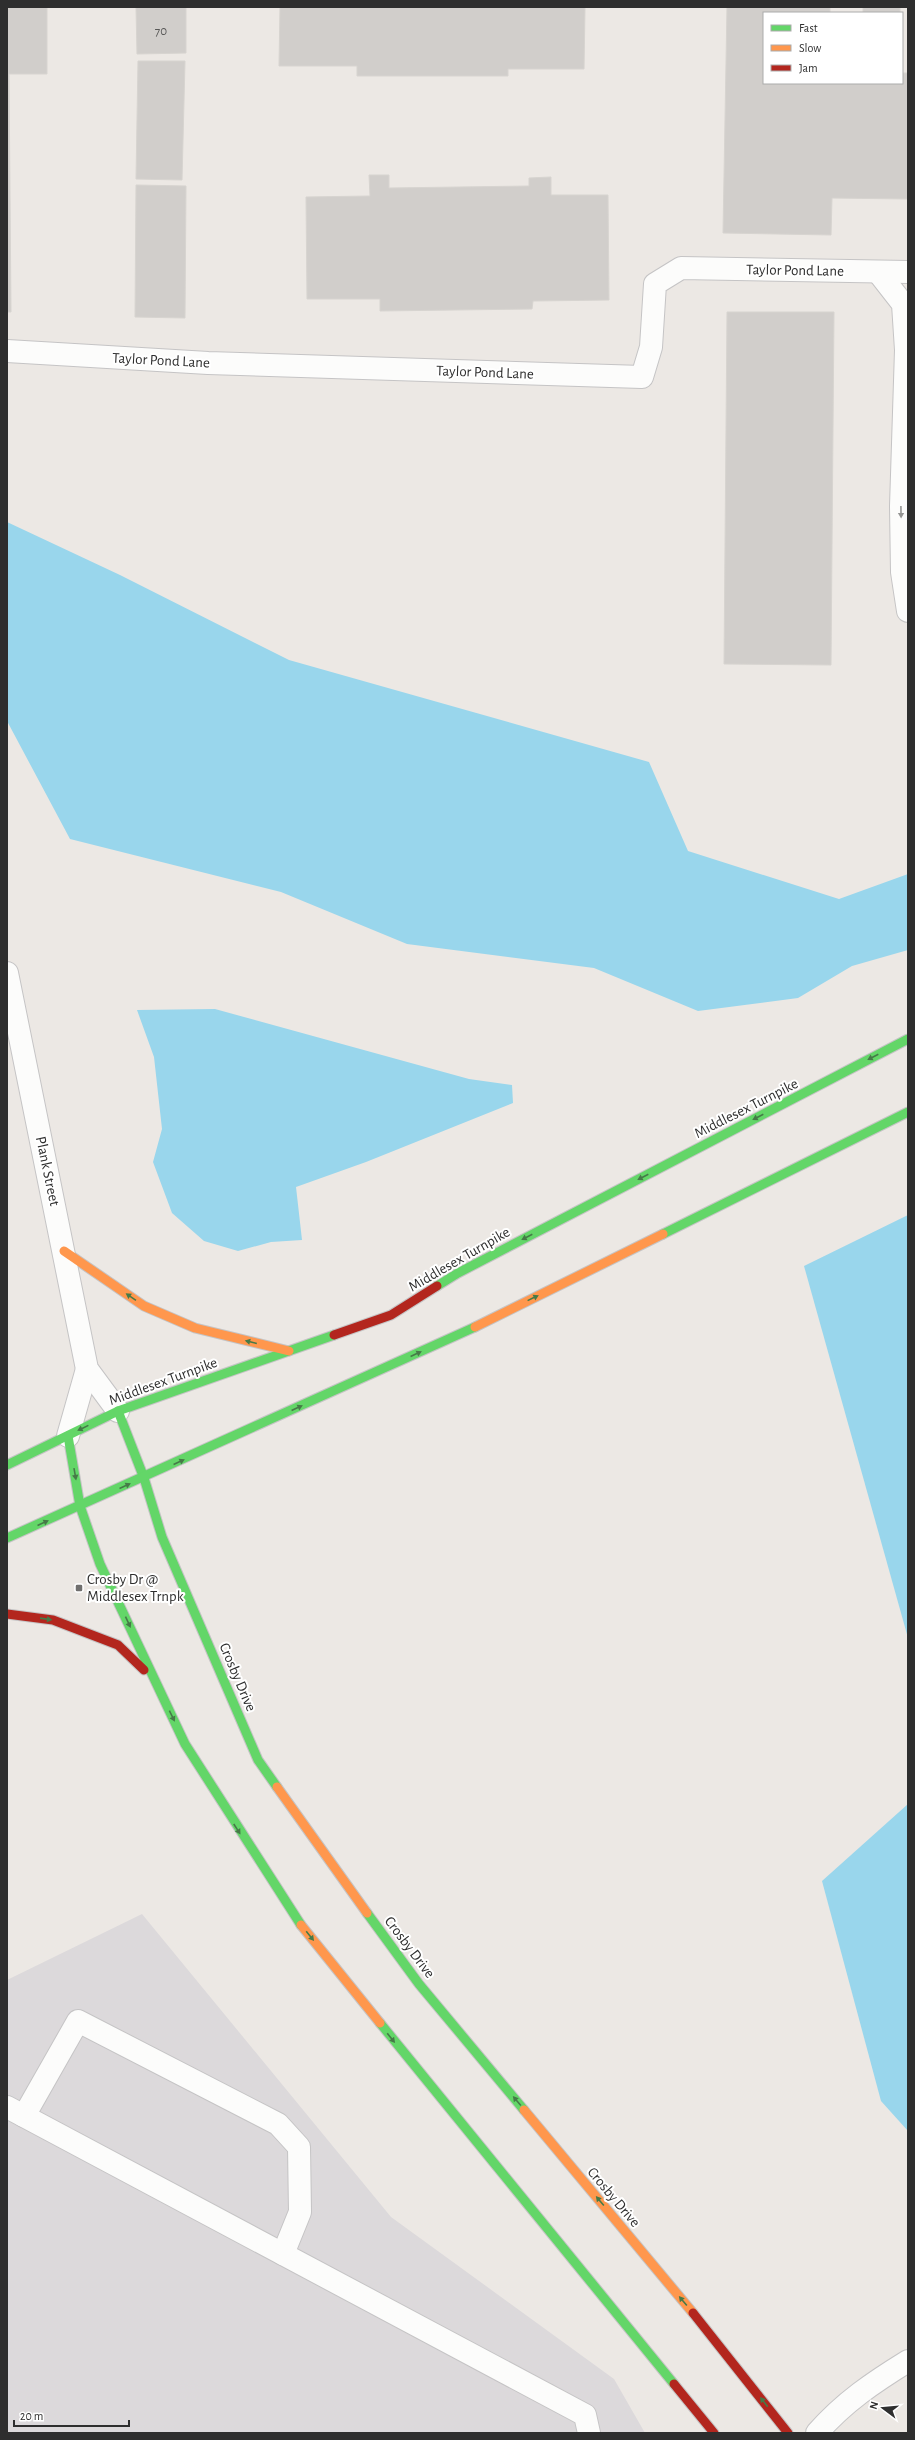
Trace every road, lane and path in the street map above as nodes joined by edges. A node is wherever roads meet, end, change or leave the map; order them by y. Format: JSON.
{"nodes":[{"id":1,"x":878,"y":272,"type":"junction"},
{"id":2,"x":908,"y":272,"type":"edge"},
{"id":3,"x":7,"y":351,"type":"edge"},
{"id":4,"x":908,"y":611,"type":"edge"},
{"id":5,"x":7,"y":973,"type":"edge"},
{"id":6,"x":908,"y":1039,"type":"edge"},
{"id":7,"x":908,"y":1112,"type":"edge"},
{"id":8,"x":64,"y":1251,"type":"junction"},
{"id":9,"x":289,"y":1351,"type":"junction"},
{"id":10,"x":88,"y":1369,"type":"junction"},
{"id":11,"x":118,"y":1411,"type":"junction"},
{"id":12,"x":68,"y":1436,"type":"junction"},
{"id":13,"x":7,"y":1465,"type":"edge"},
{"id":14,"x":144,"y":1478,"type":"junction"},
{"id":15,"x":80,"y":1506,"type":"junction"},
{"id":16,"x":7,"y":1538,"type":"edge"},
{"id":17,"x":7,"y":1614,"type":"edge"},
{"id":18,"x":155,"y":1681,"type":"junction"},
{"id":19,"x":15,"y":2111,"type":"edge"},
{"id":20,"x":284,"y":2254,"type":"junction"},
{"id":21,"x":908,"y":2361,"type":"edge"},
{"id":22,"x":589,"y":2433,"type":"edge"},
{"id":23,"x":714,"y":2433,"type":"edge"},
{"id":24,"x":788,"y":2433,"type":"edge"},
{"id":25,"x":817,"y":2433,"type":"edge"}],
"edges":[{"from":1,"to":2,"type":"street","name":"Taylor Pond Lane"},
{"from":1,"to":3,"type":"street","name":"Taylor Pond Lane"},
{"from":1,"to":4,"type":"street","one_way":true},
{"from":5,"to":8,"type":"street","name":"Plank Street"},
{"from":6,"to":9,"type":"main road","name":"Middlesex Turnpike","one_way":true},
{"from":14,"to":7,"type":"main road","one_way":true},
{"from":9,"to":8,"type":"main road","one_way":true},
{"from":8,"to":10,"type":"street","name":"Plank Street"},
{"from":9,"to":11,"type":"main road","name":"Middlesex Turnpike"},
{"from":10,"to":11,"type":"street","name":"Plank Street"},
{"from":10,"to":12,"type":"street","name":"Plank Street"},
{"from":11,"to":12,"type":"main road","name":"Middlesex Turnpike","one_way":true},
{"from":11,"to":14,"type":"main road","name":"Crosby Drive"},
{"from":12,"to":13,"type":"main road","name":"Middlesex Turnpike"},
{"from":12,"to":15,"type":"main road","one_way":true},
{"from":15,"to":14,"type":"main road","one_way":true},
{"from":24,"to":14,"type":"main road","name":"Crosby Drive","one_way":true},
{"from":16,"to":15,"type":"main road","one_way":true},
{"from":15,"to":18,"type":"main road","one_way":true},
{"from":17,"to":18,"type":"main road","one_way":true},
{"from":18,"to":23,"type":"main road","one_way":true},
{"from":19,"to":20,"type":"street"},
{"from":19,"to":20,"type":"street"},
{"from":20,"to":22,"type":"street"},
{"from":21,"to":25,"type":"street"}]}
